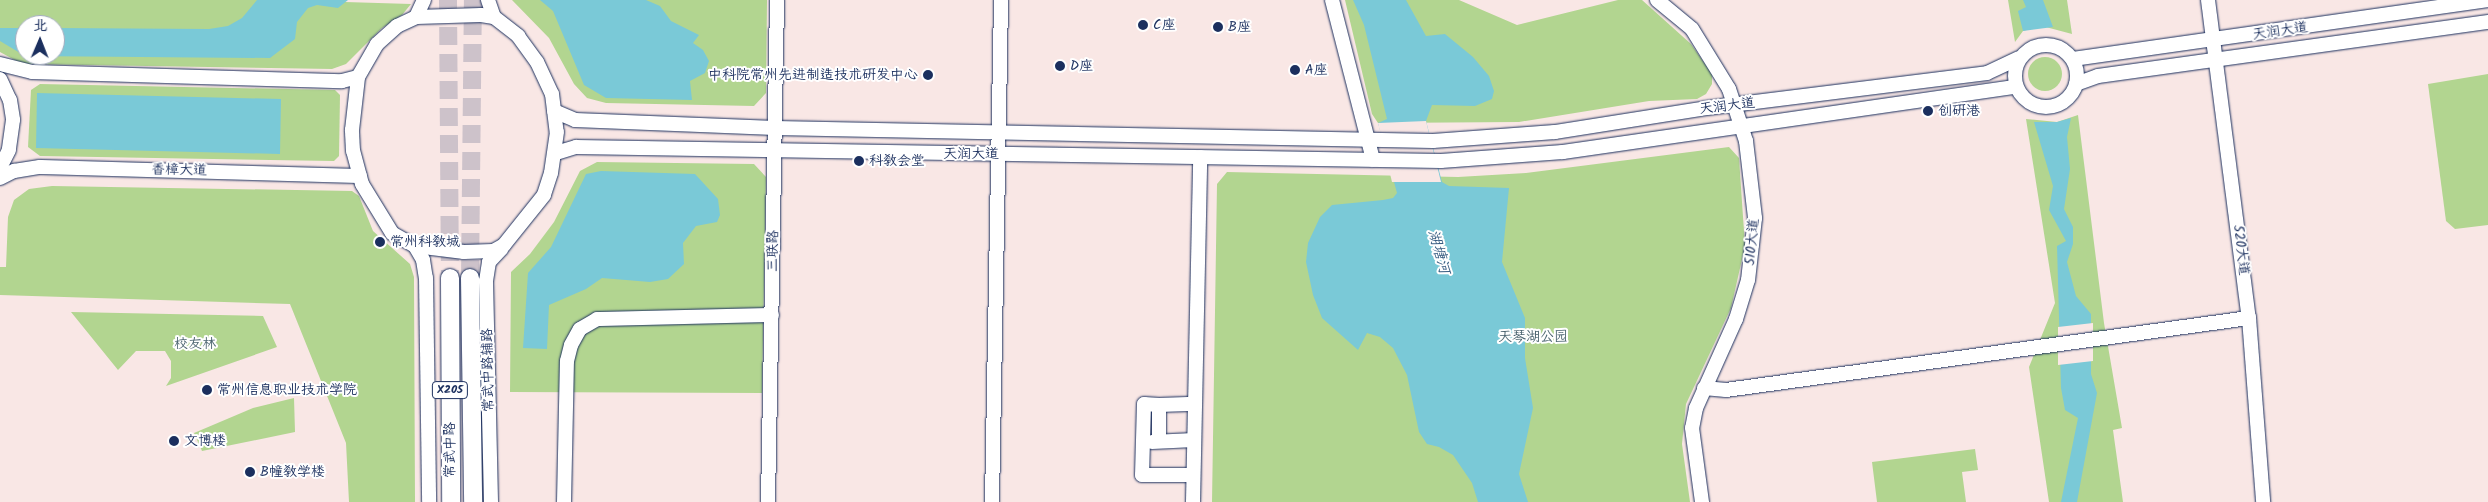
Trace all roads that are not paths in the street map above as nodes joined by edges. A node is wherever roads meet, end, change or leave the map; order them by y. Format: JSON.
{"nodes":[{"id":1,"x":424,"y":0,"type":"edge"},
{"id":2,"x":488,"y":0,"type":"edge"},
{"id":3,"x":777,"y":0,"type":"edge"},
{"id":4,"x":1001,"y":0,"type":"edge"},
{"id":5,"x":1332,"y":0,"type":"edge"},
{"id":6,"x":1657,"y":0,"type":"edge"},
{"id":7,"x":2208,"y":0,"type":"edge"},
{"id":8,"x":2488,"y":0,"type":"edge"},
{"id":9,"x":416,"y":17,"type":"junction"},
{"id":10,"x":494,"y":17,"type":"junction"},
{"id":11,"x":2488,"y":22,"type":"edge"},
{"id":12,"x":2213,"y":41,"type":"junction"},
{"id":13,"x":2019,"y":58,"type":"junction"},
{"id":14,"x":2072,"y":59,"type":"junction"},
{"id":15,"x":2216,"y":60,"type":"junction"},
{"id":16,"x":0,"y":64,"type":"edge"},
{"id":17,"x":358,"y":77,"type":"junction"},
{"id":18,"x":0,"y":79,"type":"edge"},
{"id":19,"x":2076,"y":84,"type":"junction"},
{"id":20,"x":2016,"y":87,"type":"junction"},
{"id":21,"x":1734,"y":107,"type":"junction"},
{"id":22,"x":554,"y":111,"type":"junction"},
{"id":23,"x":1741,"y":125,"type":"junction"},
{"id":24,"x":775,"y":128,"type":"junction"},
{"id":25,"x":999,"y":132,"type":"junction"},
{"id":26,"x":1376,"y":141,"type":"junction"},
{"id":27,"x":774,"y":149,"type":"junction"},
{"id":28,"x":556,"y":153,"type":"junction"},
{"id":29,"x":998,"y":154,"type":"junction"},
{"id":30,"x":1200,"y":157,"type":"junction"},
{"id":31,"x":1372,"y":160,"type":"junction"},
{"id":32,"x":0,"y":168,"type":"edge"},
{"id":33,"x":360,"y":176,"type":"junction"},
{"id":34,"x":0,"y":178,"type":"edge"},
{"id":35,"x":504,"y":245,"type":"junction"},
{"id":36,"x":415,"y":246,"type":"junction"},
{"id":37,"x":450,"y":278,"type":"tunnel mouth"},
{"id":38,"x":470,"y":278,"type":"tunnel mouth"},
{"id":39,"x":772,"y":315,"type":"junction"},
{"id":40,"x":2249,"y":318,"type":"junction"},
{"id":41,"x":1704,"y":388,"type":"junction"},
{"id":42,"x":1195,"y":404,"type":"junction"},
{"id":43,"x":1159,"y":405,"type":"junction"},
{"id":44,"x":1159,"y":439,"type":"junction"},
{"id":45,"x":1194,"y":440,"type":"junction"},
{"id":46,"x":1141,"y":446,"type":"junction"},
{"id":47,"x":1193,"y":475,"type":"junction"},
{"id":48,"x":429,"y":502,"type":"edge"},
{"id":49,"x":450,"y":502,"type":"edge"},
{"id":50,"x":473,"y":502,"type":"edge"},
{"id":51,"x":491,"y":502,"type":"edge"},
{"id":52,"x":564,"y":502,"type":"edge"},
{"id":53,"x":768,"y":502,"type":"edge"},
{"id":54,"x":992,"y":502,"type":"edge"},
{"id":55,"x":1193,"y":502,"type":"edge"},
{"id":56,"x":1702,"y":502,"type":"edge"},
{"id":57,"x":2263,"y":502,"type":"edge"}],
"edges":[{"from":1,"to":9,"type":"street"},
{"from":2,"to":10,"type":"street"},
{"from":3,"to":24,"type":"street","name":"三联路"},
{"from":4,"to":25,"type":"street"},
{"from":5,"to":26,"type":"street"},
{"from":6,"to":21,"type":"street","name":"510大道"},
{"from":7,"to":12,"type":"street","name":"520大道"},
{"from":8,"to":12,"type":"street","name":"天润大道"},
{"from":9,"to":10,"type":"street"},
{"from":9,"to":17,"type":"street"},
{"from":10,"to":22,"type":"street","name":"常武中路辅路"},
{"from":11,"to":15,"type":"street","name":"天润大道"},
{"from":12,"to":14,"type":"street","name":"天润大道"},
{"from":12,"to":15,"type":"street","name":"520大道"},
{"from":13,"to":14,"type":"street","name":"天润大道"},
{"from":13,"to":20,"type":"street"},
{"from":13,"to":21,"type":"street","name":"天润大道"},
{"from":14,"to":19,"type":"street"},
{"from":15,"to":19,"type":"street","name":"天润大道"},
{"from":15,"to":40,"type":"street","name":"520大道"},
{"from":16,"to":17,"type":"street"},
{"from":17,"to":33,"type":"street"},
{"from":18,"to":32,"type":"street"},
{"from":19,"to":20,"type":"street"},
{"from":20,"to":23,"type":"street","name":"天润大道"},
{"from":21,"to":23,"type":"street","name":"510大道"},
{"from":21,"to":26,"type":"street","name":"天润大道"},
{"from":22,"to":24,"type":"street","name":"天润大道"},
{"from":22,"to":28,"type":"street","name":"常武中路辅路"},
{"from":23,"to":31,"type":"street","name":"天润大道"},
{"from":23,"to":41,"type":"street","name":"510大道"},
{"from":24,"to":25,"type":"street","name":"天润大道"},
{"from":24,"to":27,"type":"street","name":"三联路"},
{"from":25,"to":26,"type":"street","name":"天润大道"},
{"from":25,"to":29,"type":"street"},
{"from":26,"to":31,"type":"street"},
{"from":27,"to":28,"type":"street","name":"天润大道"},
{"from":27,"to":29,"type":"street","name":"天润大道"},
{"from":27,"to":39,"type":"street","name":"三联路"},
{"from":28,"to":35,"type":"street","name":"常武中路辅路"},
{"from":29,"to":30,"type":"street","name":"天润大道"},
{"from":29,"to":54,"type":"street"},
{"from":30,"to":31,"type":"street","name":"天润大道"},
{"from":30,"to":42,"type":"street"},
{"from":33,"to":34,"type":"street","name":"香樟大道"},
{"from":33,"to":36,"type":"street"},
{"from":35,"to":36,"type":"street"},
{"from":35,"to":51,"type":"street","name":"常武中路辅路"},
{"from":36,"to":48,"type":"street"},
{"from":37,"to":49,"type":"main road","name":"常武中路","number":"X205"},
{"from":38,"to":50,"type":"main road","name":"常武中路","number":"X205"},
{"from":39,"to":52,"type":"street"},
{"from":39,"to":53,"type":"street","name":"三联路"},
{"from":40,"to":41,"type":"street"},
{"from":40,"to":57,"type":"street","name":"520大道"},
{"from":41,"to":56,"type":"street","name":"510大道"},
{"from":42,"to":43,"type":"street"},
{"from":42,"to":45,"type":"street"},
{"from":43,"to":44,"type":"street"},
{"from":43,"to":46,"type":"street"},
{"from":44,"to":45,"type":"street"},
{"from":44,"to":46,"type":"street"},
{"from":45,"to":47,"type":"street"},
{"from":46,"to":47,"type":"street"},
{"from":47,"to":55,"type":"street"}]}
